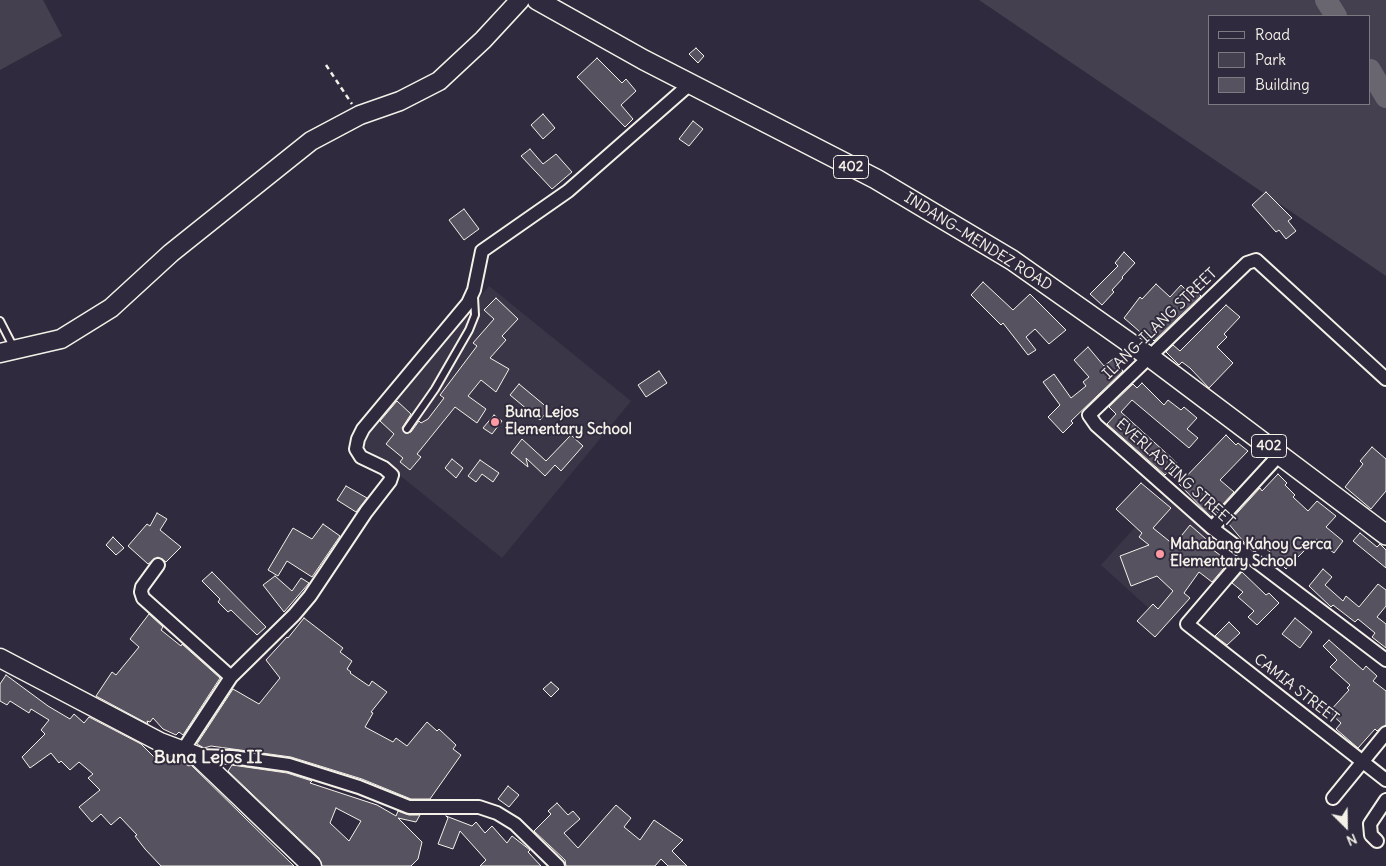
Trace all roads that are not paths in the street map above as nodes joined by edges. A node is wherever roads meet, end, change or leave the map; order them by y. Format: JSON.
{"nodes":[{"id":1,"x":520,"y":0,"type":"edge"},
{"id":2,"x":538,"y":0,"type":"edge"},
{"id":3,"x":690,"y":84,"type":"junction"},
{"id":4,"x":474,"y":290,"type":"junction"},
{"id":5,"x":0,"y":321,"type":"edge"},
{"id":6,"x":8,"y":352,"type":"edge"},
{"id":7,"x":1151,"y":358,"type":"junction"},
{"id":8,"x":1386,"y":379,"type":"edge"},
{"id":9,"x":1090,"y":415,"type":"joint"},
{"id":10,"x":407,"y":429,"type":"dead end"},
{"id":11,"x":1280,"y":454,"type":"junction"},
{"id":12,"x":1212,"y":528,"type":"junction"},
{"id":13,"x":1386,"y":535,"type":"edge"},
{"id":14,"x":1246,"y":556,"type":"junction"},
{"id":15,"x":158,"y":564,"type":"dead end"},
{"id":16,"x":0,"y":658,"type":"edge"},
{"id":17,"x":1386,"y":660,"type":"edge"},
{"id":18,"x":231,"y":677,"type":"junction"},
{"id":19,"x":1386,"y":733,"type":"edge"},
{"id":20,"x":190,"y":753,"type":"junction"},
{"id":21,"x":1361,"y":761,"type":"junction"},
{"id":22,"x":1386,"y":780,"type":"edge"},
{"id":23,"x":1333,"y":798,"type":"dead end"},
{"id":24,"x":1386,"y":800,"type":"edge"},
{"id":25,"x":1378,"y":841,"type":"dead end"},
{"id":26,"x":309,"y":865,"type":"edge"},
{"id":27,"x":558,"y":866,"type":"edge"}],
"edges":[{"from":1,"to":6,"type":"street"},
{"from":2,"to":3,"type":"main road","name":"INDANG–MENDEZ ROAD","number":"402"},
{"from":3,"to":4,"type":"street"},
{"from":3,"to":7,"type":"main road","name":"INDANG–MENDEZ ROAD","number":"402"},
{"from":4,"to":10,"type":"lane"},
{"from":4,"to":18,"type":"street"},
{"from":5,"to":6,"type":"lane"},
{"from":7,"to":8,"type":"street","name":"ILANG-ILANG STREET"},
{"from":7,"to":9,"type":"street","name":"ILANG-ILANG STREET"},
{"from":7,"to":11,"type":"main road","name":"INDANG–MENDEZ ROAD","number":"402"},
{"from":9,"to":12,"type":"street","name":"EVERLASTING STREET"},
{"from":11,"to":12,"type":"street"},
{"from":11,"to":13,"type":"main road","name":"INDANG–MENDEZ ROAD","number":"402"},
{"from":12,"to":14,"type":"street","name":"EVERLASTING STREET"},
{"from":14,"to":17,"type":"street","name":"EVERLASTING STREET"},
{"from":14,"to":21,"type":"street","name":"CAMIA STREET"},
{"from":15,"to":18,"type":"street"},
{"from":16,"to":20,"type":"street"},
{"from":18,"to":20,"type":"street"},
{"from":19,"to":21,"type":"street"},
{"from":20,"to":26,"type":"street"},
{"from":20,"to":27,"type":"street"},
{"from":21,"to":22,"type":"street","name":"CAMIA STREET"},
{"from":21,"to":23,"type":"street"},
{"from":24,"to":25,"type":"street"}]}
